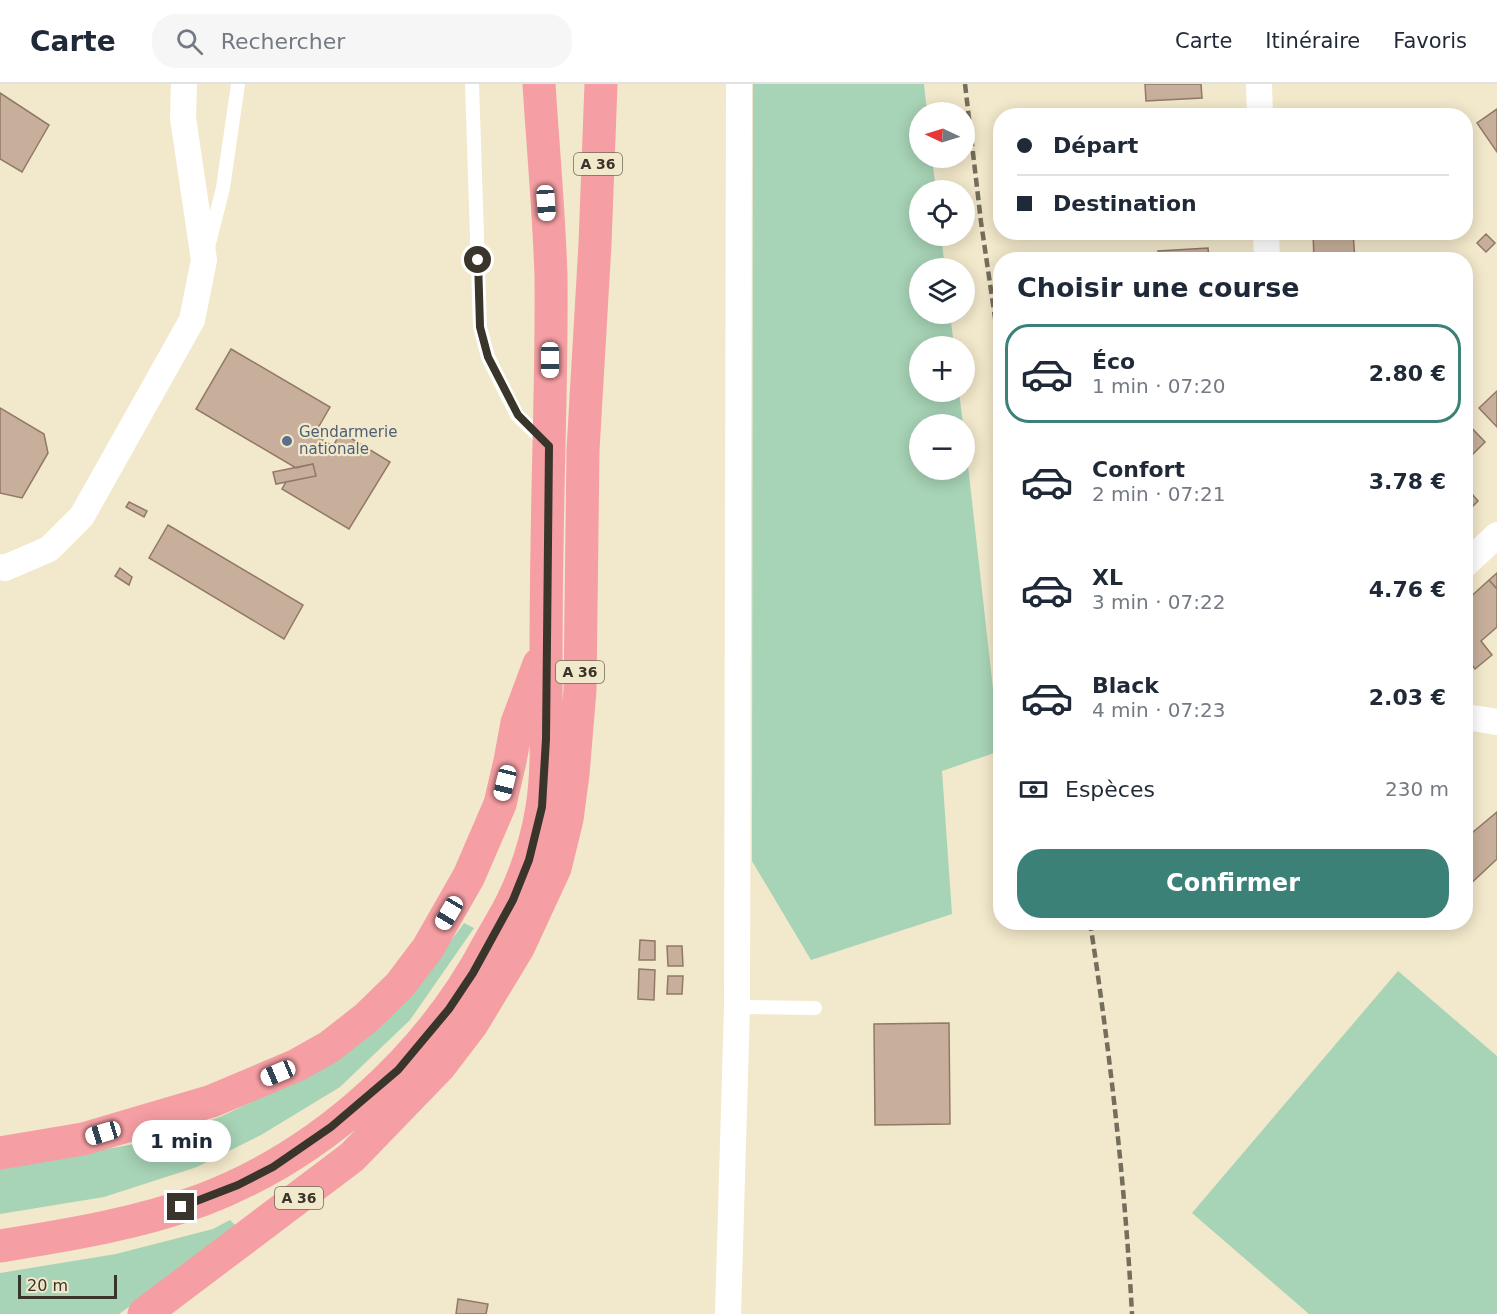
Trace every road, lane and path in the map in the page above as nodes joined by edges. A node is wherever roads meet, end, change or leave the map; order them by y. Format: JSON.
{"nodes":[{"id":1,"x":184,"y":84,"type":"edge"},
{"id":2,"x":238,"y":84,"type":"edge"},
{"id":3,"x":472,"y":84,"type":"edge"},
{"id":4,"x":539,"y":84,"type":"edge"},
{"id":5,"x":601,"y":84,"type":"edge"},
{"id":6,"x":739,"y":84,"type":"edge"},
{"id":7,"x":1259,"y":84,"type":"edge"},
{"id":8,"x":1260,"y":108,"type":"edge"},
{"id":9,"x":204,"y":260,"type":"junction"},
{"id":10,"x":549,"y":446,"type":"junction"},
{"id":11,"x":1497,"y":535,"type":"edge"},
{"id":12,"x":1473,"y":557,"type":"edge"},
{"id":13,"x":0,"y":567,"type":"edge"},
{"id":14,"x":546,"y":646,"type":"junction"},
{"id":15,"x":1473,"y":718,"type":"edge"},
{"id":16,"x":1497,"y":722,"type":"edge"},
{"id":17,"x":736,"y":1007,"type":"junction"},
{"id":18,"x":815,"y":1008,"type":"dead end"},
{"id":19,"x":440,"y":1066,"type":"junction"},
{"id":20,"x":0,"y":1153,"type":"edge"},
{"id":21,"x":0,"y":1246,"type":"edge"},
{"id":22,"x":0,"y":1266,"type":"edge"},
{"id":23,"x":144,"y":1314,"type":"edge"},
{"id":24,"x":728,"y":1314,"type":"edge"}],
"edges":[{"from":1,"to":9,"type":"street"},
{"from":2,"to":9,"type":"lane"},
{"from":3,"to":10,"type":"lane"},
{"from":4,"to":10,"type":"highway","number":"A 36"},
{"from":5,"to":19,"type":"highway","number":"A 36"},
{"from":6,"to":17,"type":"street"},
{"from":7,"to":8,"type":"street"},
{"from":9,"to":13,"type":"street"},
{"from":10,"to":14,"type":"highway","number":"A 36"},
{"from":11,"to":12,"type":"street"},
{"from":14,"to":20,"type":"highway","number":"A 36"},
{"from":14,"to":21,"type":"highway","number":"A 36"},
{"from":15,"to":16,"type":"street"},
{"from":17,"to":18,"type":"lane"},
{"from":17,"to":24,"type":"street"},
{"from":19,"to":22,"type":"highway","number":"A 36"},
{"from":19,"to":23,"type":"highway","number":"A 36"}]}
